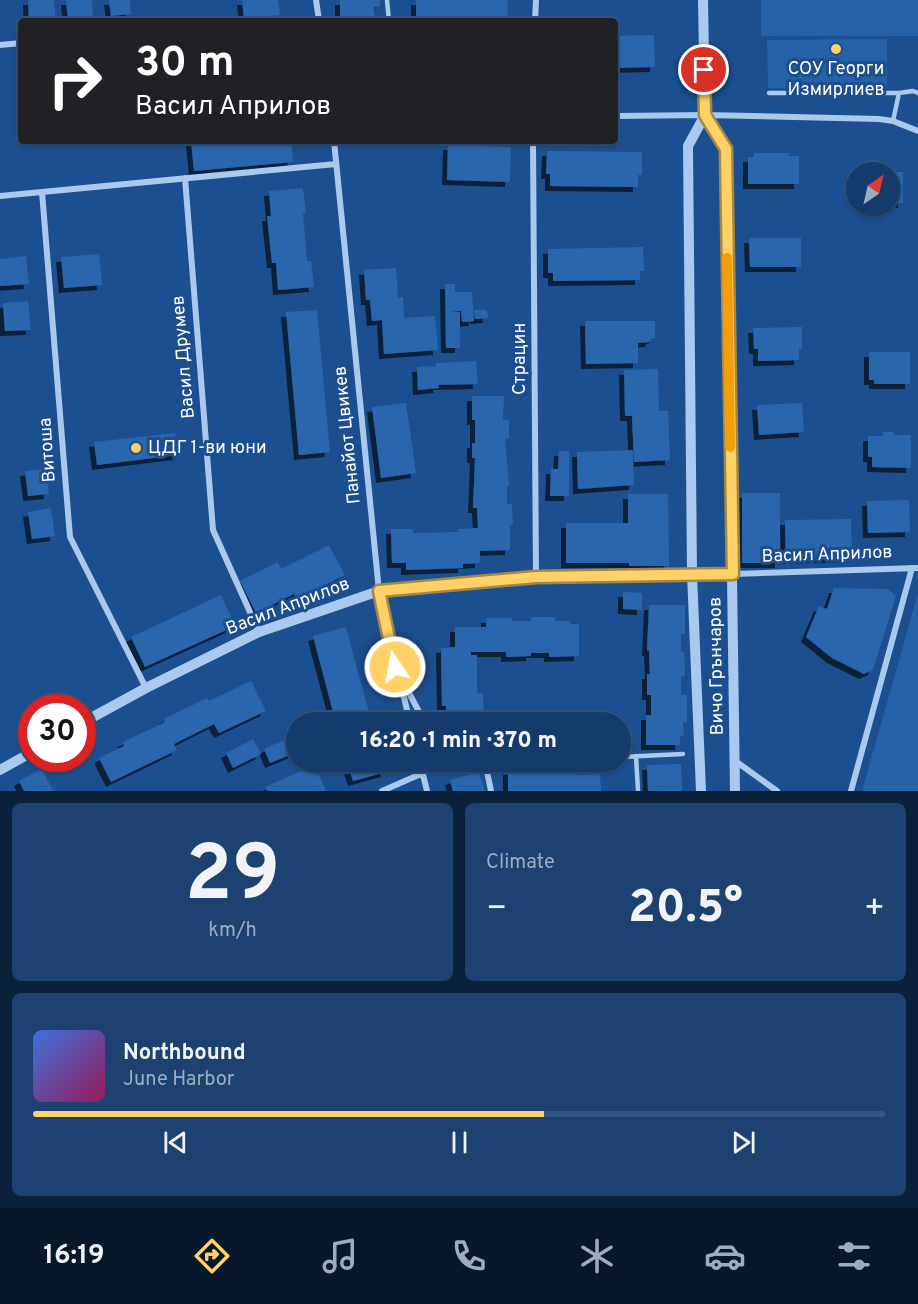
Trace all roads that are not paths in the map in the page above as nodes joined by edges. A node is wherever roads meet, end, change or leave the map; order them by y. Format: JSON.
{"nodes":[{"id":1,"x":316,"y":0,"type":"edge"},
{"id":2,"x":387,"y":0,"type":"edge"},
{"id":3,"x":536,"y":0,"type":"edge"},
{"id":4,"x":703,"y":0,"type":"edge"},
{"id":5,"x":319,"y":18,"type":"edge"},
{"id":6,"x":389,"y":18,"type":"edge"},
{"id":7,"x":535,"y":18,"type":"edge"},
{"id":8,"x":18,"y":43,"type":"edge"},
{"id":9,"x":0,"y":45,"type":"edge"},
{"id":10,"x":769,"y":93,"type":"dead end"},
{"id":11,"x":899,"y":93,"type":"junction"},
{"id":12,"x":918,"y":93,"type":"edge"},
{"id":13,"x":705,"y":115,"type":"junction"},
{"id":14,"x":618,"y":116,"type":"edge"},
{"id":15,"x":893,"y":121,"type":"junction"},
{"id":16,"x":918,"y":131,"type":"edge"},
{"id":17,"x":334,"y":144,"type":"edge"},
{"id":18,"x":533,"y":144,"type":"edge"},
{"id":19,"x":336,"y":164,"type":"junction"},
{"id":20,"x":185,"y":178,"type":"junction"},
{"id":21,"x":42,"y":192,"type":"junction"},
{"id":22,"x":0,"y":196,"type":"edge"},
{"id":23,"x":915,"y":568,"type":"edge"},
{"id":24,"x":692,"y":574,"type":"junction"},
{"id":25,"x":733,"y":574,"type":"junction"},
{"id":26,"x":536,"y":577,"type":"junction"},
{"id":27,"x":379,"y":591,"type":"junction"},
{"id":28,"x":259,"y":632,"type":"junction"},
{"id":29,"x":395,"y":667,"type":"junction"},
{"id":30,"x":146,"y":688,"type":"junction"},
{"id":31,"x":407,"y":712,"type":"edge"},
{"id":32,"x":419,"y":712,"type":"edge"},
{"id":33,"x":96,"y":715,"type":"edge"},
{"id":34,"x":683,"y":754,"type":"dead end"},
{"id":35,"x":631,"y":756,"type":"edge"},
{"id":36,"x":636,"y":756,"type":"junction"},
{"id":37,"x":18,"y":760,"type":"edge"},
{"id":38,"x":734,"y":760,"type":"junction"},
{"id":39,"x":0,"y":770,"type":"edge"},
{"id":40,"x":487,"y":772,"type":"edge"},
{"id":41,"x":423,"y":773,"type":"joint"},
{"id":42,"x":382,"y":791,"type":"edge"},
{"id":43,"x":427,"y":791,"type":"edge"},
{"id":44,"x":491,"y":791,"type":"edge"},
{"id":45,"x":638,"y":791,"type":"edge"},
{"id":46,"x":701,"y":791,"type":"edge"},
{"id":47,"x":735,"y":791,"type":"edge"},
{"id":48,"x":777,"y":791,"type":"edge"},
{"id":49,"x":851,"y":791,"type":"edge"}],
"edges":[{"from":1,"to":5,"type":"street"},
{"from":2,"to":6,"type":"lane"},
{"from":3,"to":7,"type":"street"},
{"from":4,"to":13,"type":"street","name":"Вичо Грънчаров"},
{"from":8,"to":9,"type":"street"},
{"from":10,"to":11,"type":"lane"},
{"from":11,"to":12,"type":"lane"},
{"from":11,"to":15,"type":"lane"},
{"from":13,"to":14,"type":"street"},
{"from":13,"to":15,"type":"street"},
{"from":13,"to":24,"type":"street","name":"Вичо Грънчаров"},
{"from":13,"to":25,"type":"street","name":"Вичо Грънчаров"},
{"from":15,"to":16,"type":"street"},
{"from":17,"to":19,"type":"street","name":"Панайот Цвикев"},
{"from":18,"to":26,"type":"street","name":"Страцин"},
{"from":19,"to":20,"type":"street"},
{"from":19,"to":27,"type":"street","name":"Панайот Цвикев"},
{"from":20,"to":21,"type":"street"},
{"from":20,"to":28,"type":"street","name":"Васил Друмев"},
{"from":21,"to":22,"type":"street"},
{"from":21,"to":30,"type":"street","name":"Витоша"},
{"from":23,"to":25,"type":"street","name":"Васил Априлов"},
{"from":23,"to":49,"type":"street"},
{"from":24,"to":25,"type":"street","name":"Васил Априлов"},
{"from":24,"to":26,"type":"street","name":"Васил Априлов"},
{"from":24,"to":46,"type":"street","name":"Вичо Грънчаров"},
{"from":25,"to":38,"type":"street","name":"Вичо Грънчаров"},
{"from":26,"to":27,"type":"street","name":"Васил Априлов"},
{"from":27,"to":28,"type":"street","name":"Васил Априлов"},
{"from":27,"to":29,"type":"street","name":"Панайот Цвикев"},
{"from":28,"to":30,"type":"street","name":"Васил Априлов"},
{"from":29,"to":31,"type":"street","name":"Панайот Цвикев"},
{"from":29,"to":32,"type":"street"},
{"from":30,"to":33,"type":"street","name":"Васил Априлов"},
{"from":34,"to":36,"type":"lane"},
{"from":35,"to":36,"type":"lane"},
{"from":36,"to":45,"type":"lane"},
{"from":37,"to":39,"type":"street"},
{"from":38,"to":47,"type":"street","name":"Вичо Грънчаров"},
{"from":38,"to":48,"type":"street"},
{"from":40,"to":44,"type":"street"},
{"from":41,"to":42,"type":"street"},
{"from":41,"to":43,"type":"street"}]}
